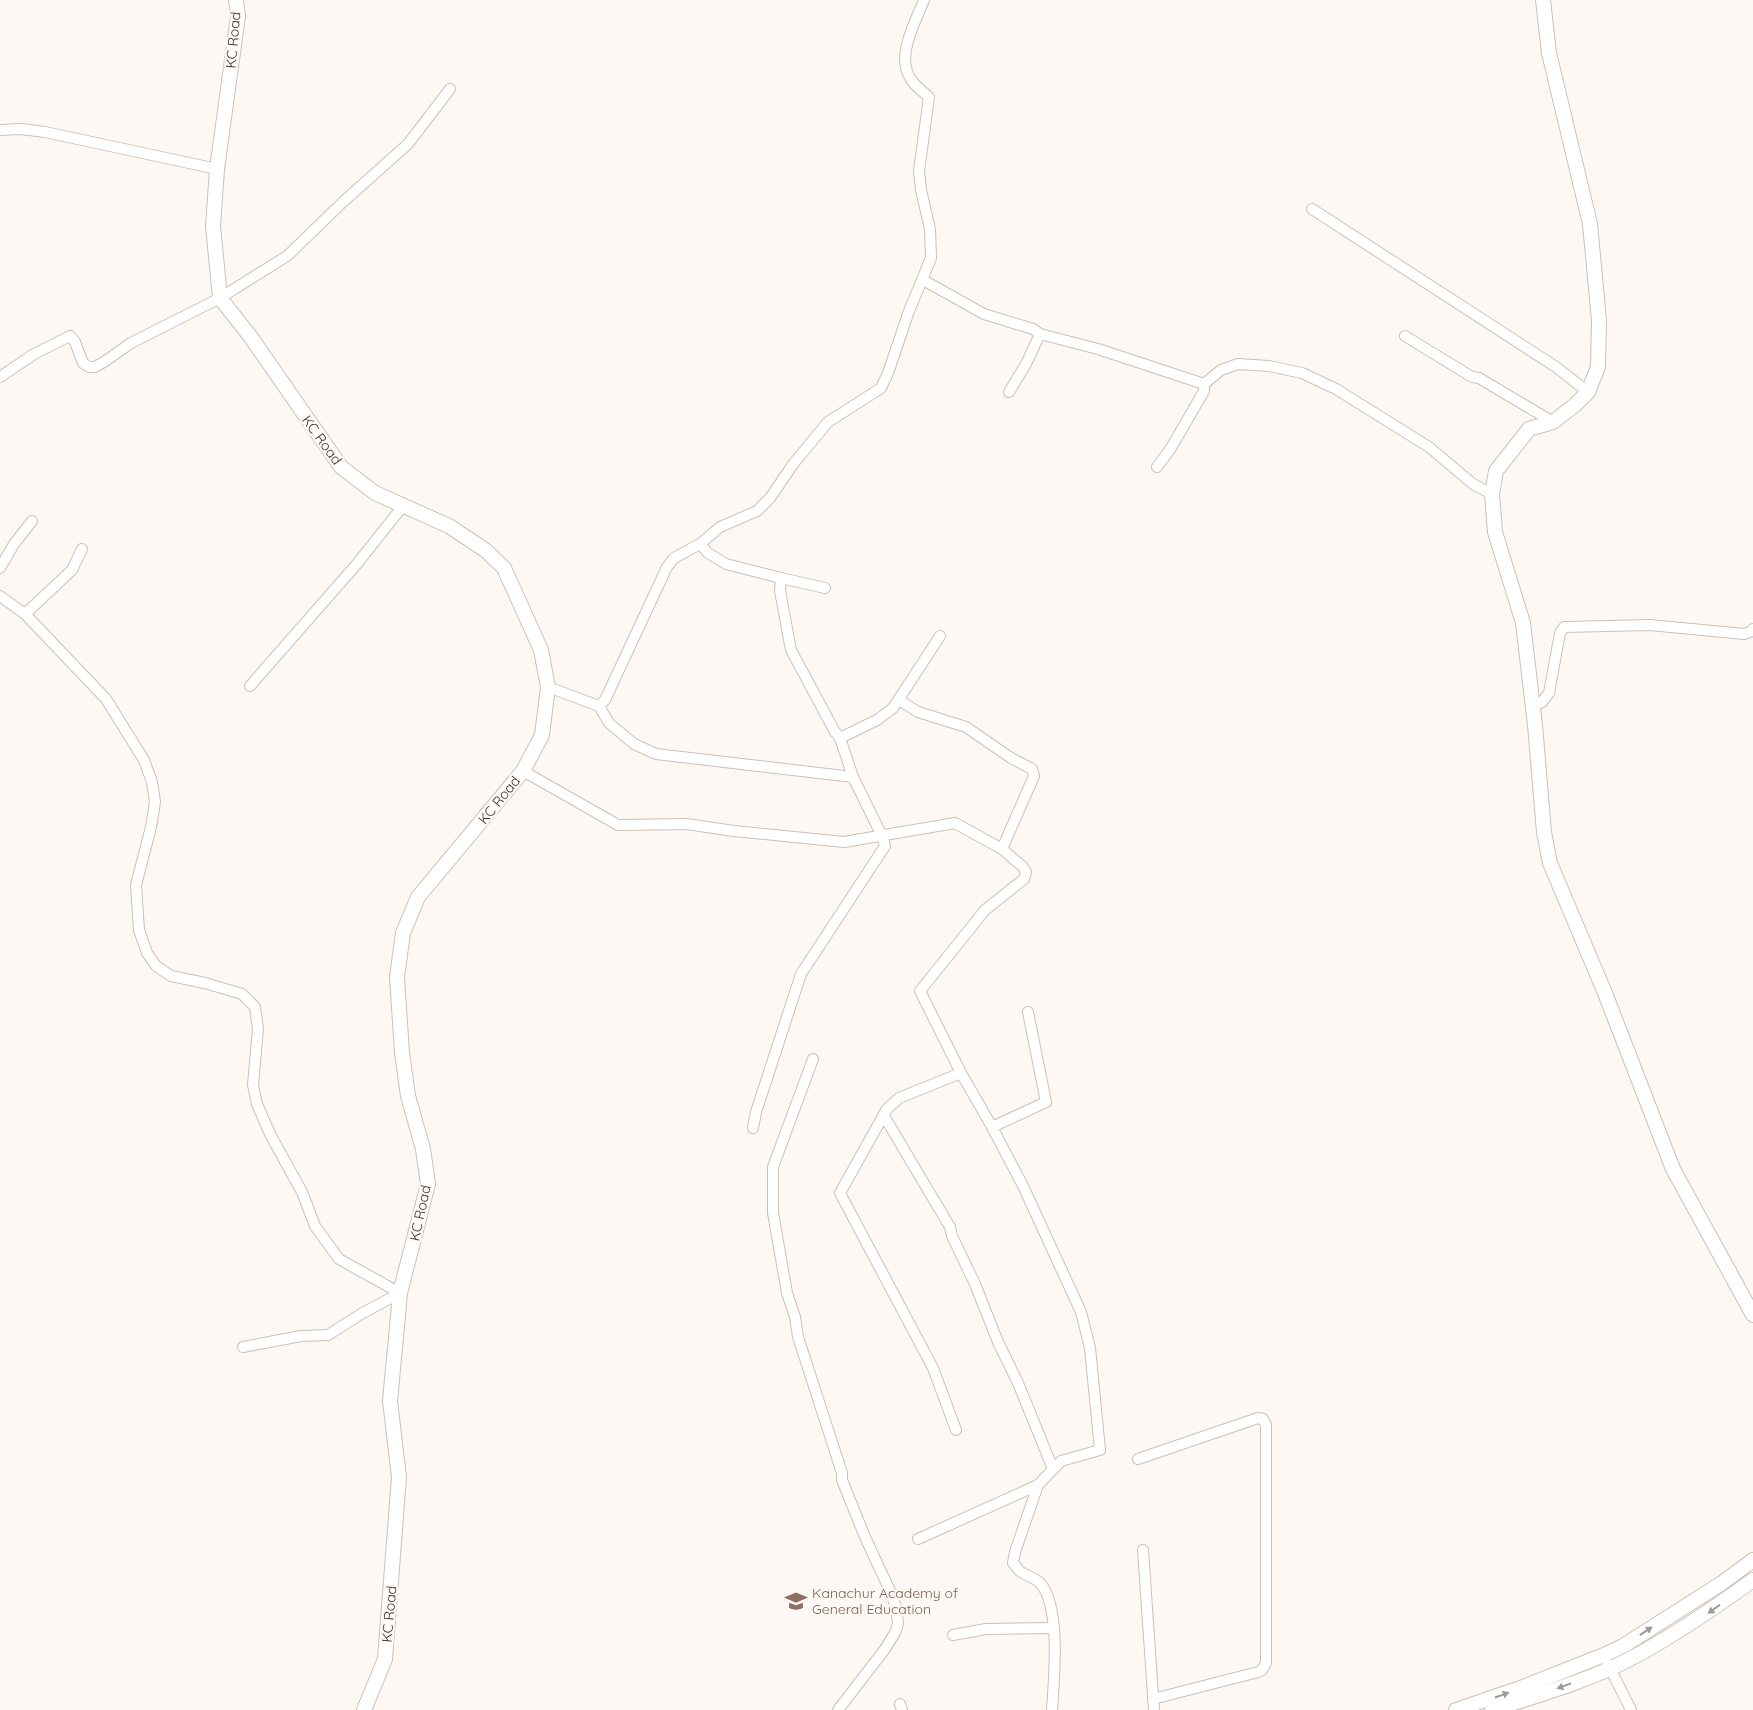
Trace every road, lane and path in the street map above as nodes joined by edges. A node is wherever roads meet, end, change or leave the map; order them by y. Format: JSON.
{"nodes":[{"id":1,"x":236,"y":0,"type":"edge"},
{"id":2,"x":924,"y":0,"type":"edge"},
{"id":3,"x":1543,"y":0,"type":"edge"},
{"id":4,"x":450,"y":90,"type":"dead end"},
{"id":5,"x":0,"y":130,"type":"edge"},
{"id":6,"x":217,"y":169,"type":"junction"},
{"id":7,"x":1312,"y":210,"type":"dead end"},
{"id":8,"x":922,"y":280,"type":"junction"},
{"id":9,"x":220,"y":298,"type":"junction"},
{"id":10,"x":1040,"y":334,"type":"junction"},
{"id":11,"x":1405,"y":336,"type":"dead end"},
{"id":12,"x":0,"y":377,"type":"edge"},
{"id":13,"x":1204,"y":384,"type":"junction"},
{"id":14,"x":1009,"y":392,"type":"dead end"},
{"id":15,"x":1588,"y":392,"type":"junction"},
{"id":16,"x":1554,"y":422,"type":"junction"},
{"id":17,"x":1157,"y":467,"type":"dead end"},
{"id":18,"x":1492,"y":494,"type":"junction"},
{"id":19,"x":403,"y":506,"type":"junction"},
{"id":20,"x":32,"y":521,"type":"dead end"},
{"id":21,"x":700,"y":544,"type":"junction"},
{"id":22,"x":82,"y":549,"type":"dead end"},
{"id":23,"x":0,"y":568,"type":"edge"},
{"id":24,"x":781,"y":578,"type":"junction"},
{"id":25,"x":825,"y":588,"type":"dead end"},
{"id":26,"x":0,"y":596,"type":"edge"},
{"id":27,"x":25,"y":614,"type":"junction"},
{"id":28,"x":1753,"y":629,"type":"edge"},
{"id":29,"x":940,"y":636,"type":"dead end"},
{"id":30,"x":250,"y":686,"type":"dead end"},
{"id":31,"x":548,"y":687,"type":"junction"},
{"id":32,"x":898,"y":700,"type":"junction"},
{"id":33,"x":599,"y":706,"type":"junction"},
{"id":34,"x":1533,"y":706,"type":"junction"},
{"id":35,"x":840,"y":738,"type":"junction"},
{"id":36,"x":523,"y":771,"type":"junction"},
{"id":37,"x":853,"y":777,"type":"junction"},
{"id":38,"x":882,"y":836,"type":"junction"},
{"id":39,"x":1002,"y":850,"type":"junction"},
{"id":40,"x":1028,"y":1012,"type":"dead end"},
{"id":41,"x":813,"y":1060,"type":"dead end"},
{"id":42,"x":961,"y":1073,"type":"junction"},
{"id":43,"x":884,"y":1116,"type":"junction"},
{"id":44,"x":992,"y":1127,"type":"junction"},
{"id":45,"x":753,"y":1128,"type":"dead end"},
{"id":46,"x":400,"y":1293,"type":"junction"},
{"id":47,"x":1753,"y":1315,"type":"edge"},
{"id":48,"x":243,"y":1347,"type":"dead end"},
{"id":49,"x":956,"y":1430,"type":"dead end"},
{"id":50,"x":1138,"y":1459,"type":"dead end"},
{"id":51,"x":1053,"y":1469,"type":"junction"},
{"id":52,"x":1038,"y":1485,"type":"junction"},
{"id":53,"x":918,"y":1539,"type":"dead end"},
{"id":54,"x":1143,"y":1550,"type":"dead end"},
{"id":55,"x":1753,"y":1560,"type":"edge"},
{"id":56,"x":1753,"y":1580,"type":"edge"},
{"id":57,"x":1054,"y":1628,"type":"junction"},
{"id":58,"x":953,"y":1635,"type":"dead end"},
{"id":59,"x":1607,"y":1662,"type":"junction"},
{"id":60,"x":1153,"y":1705,"type":"edge"},
{"id":61,"x":364,"y":1710,"type":"edge"},
{"id":62,"x":838,"y":1710,"type":"edge"},
{"id":63,"x":1052,"y":1710,"type":"edge"},
{"id":64,"x":1456,"y":1710,"type":"edge"},
{"id":65,"x":1492,"y":1710,"type":"edge"},
{"id":66,"x":1631,"y":1710,"type":"edge"}],
"edges":[{"from":1,"to":6,"type":"main road","name":"KC Road"},
{"from":2,"to":8,"type":"street"},
{"from":3,"to":15,"type":"main road"},
{"from":4,"to":9,"type":"street"},
{"from":5,"to":6,"type":"street"},
{"from":6,"to":9,"type":"main road","name":"KC Road"},
{"from":7,"to":15,"type":"street"},
{"from":8,"to":10,"type":"street"},
{"from":8,"to":21,"type":"street"},
{"from":9,"to":12,"type":"street"},
{"from":9,"to":19,"type":"main road","name":"KC Road"},
{"from":10,"to":13,"type":"street"},
{"from":10,"to":14,"type":"street"},
{"from":11,"to":16,"type":"street"},
{"from":13,"to":17,"type":"street"},
{"from":13,"to":18,"type":"street"},
{"from":15,"to":16,"type":"main road"},
{"from":16,"to":18,"type":"main road"},
{"from":18,"to":34,"type":"main road"},
{"from":19,"to":30,"type":"street"},
{"from":19,"to":31,"type":"main road","name":"KC Road"},
{"from":20,"to":23,"type":"street"},
{"from":21,"to":24,"type":"street"},
{"from":21,"to":33,"type":"street"},
{"from":22,"to":27,"type":"street"},
{"from":24,"to":25,"type":"street"},
{"from":24,"to":35,"type":"street"},
{"from":26,"to":27,"type":"street"},
{"from":27,"to":46,"type":"street"},
{"from":28,"to":34,"type":"street"},
{"from":29,"to":32,"type":"street"},
{"from":31,"to":33,"type":"street"},
{"from":31,"to":36,"type":"main road","name":"KC Road"},
{"from":32,"to":35,"type":"street"},
{"from":32,"to":39,"type":"street"},
{"from":33,"to":37,"type":"street"},
{"from":34,"to":47,"type":"main road"},
{"from":35,"to":37,"type":"street"},
{"from":36,"to":38,"type":"street"},
{"from":36,"to":46,"type":"main road","name":"KC Road"},
{"from":37,"to":38,"type":"street"},
{"from":38,"to":39,"type":"street"},
{"from":38,"to":45,"type":"street"},
{"from":39,"to":42,"type":"street"},
{"from":40,"to":44,"type":"street"},
{"from":41,"to":62,"type":"street"},
{"from":42,"to":43,"type":"street"},
{"from":42,"to":44,"type":"street"},
{"from":43,"to":49,"type":"street"},
{"from":43,"to":51,"type":"street"},
{"from":44,"to":51,"type":"street"},
{"from":46,"to":48,"type":"street"},
{"from":46,"to":61,"type":"main road","name":"KC Road"},
{"from":50,"to":60,"type":"street"},
{"from":51,"to":52,"type":"street"},
{"from":52,"to":53,"type":"street"},
{"from":52,"to":57,"type":"street"},
{"from":54,"to":60,"type":"street"},
{"from":59,"to":55,"type":"main road","one_way":true},
{"from":56,"to":59,"type":"main road","one_way":true},
{"from":57,"to":58,"type":"street"},
{"from":57,"to":63,"type":"street"},
{"from":64,"to":59,"type":"main road","one_way":true},
{"from":59,"to":65,"type":"main road","one_way":true},
{"from":59,"to":66,"type":"street"}]}
